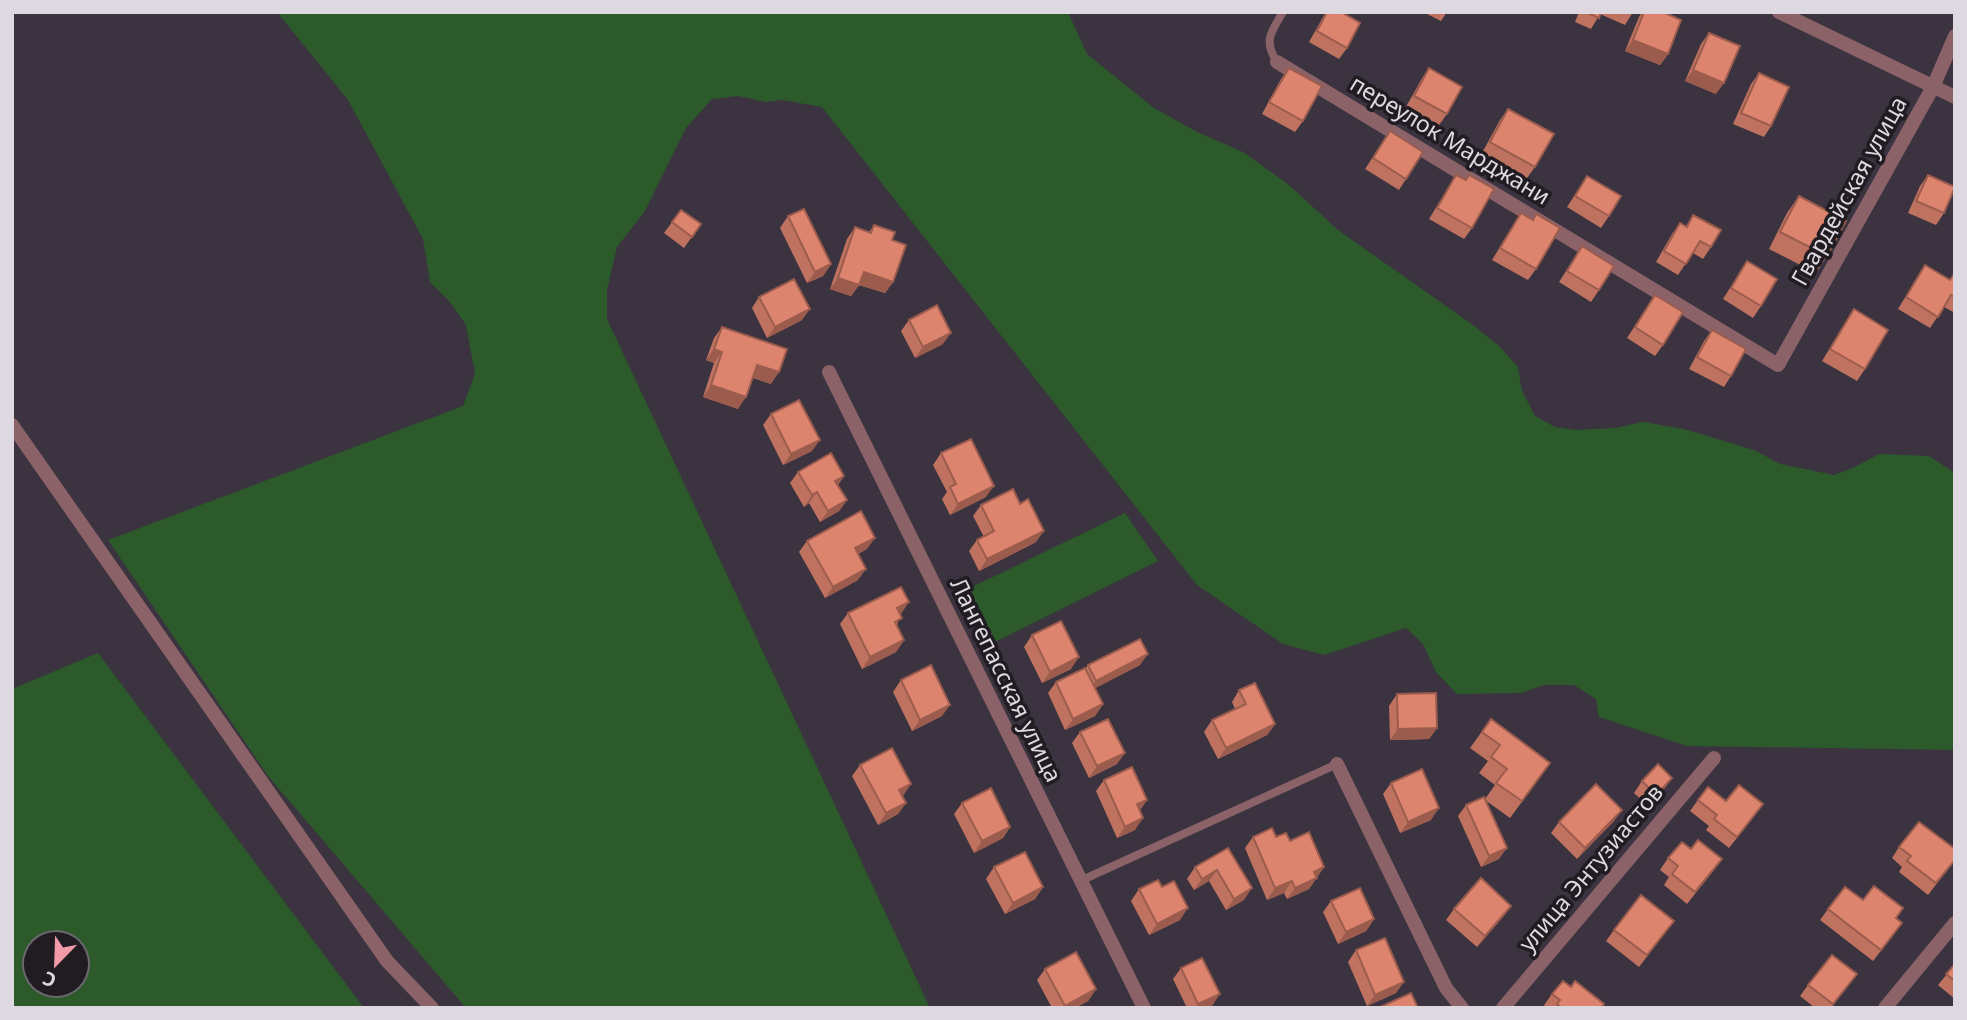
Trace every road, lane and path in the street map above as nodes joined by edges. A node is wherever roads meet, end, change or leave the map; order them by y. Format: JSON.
{"nodes":[{"id":1,"x":1283,"y":12,"type":"edge"},
{"id":2,"x":1779,"y":12,"type":"edge"},
{"id":3,"x":1955,"y":36,"type":"edge"},
{"id":4,"x":1277,"y":62,"type":"joint"},
{"id":5,"x":1933,"y":87,"type":"junction"},
{"id":6,"x":1955,"y":97,"type":"edge"},
{"id":7,"x":1778,"y":365,"type":"joint"},
{"id":8,"x":829,"y":372,"type":"dead end"},
{"id":9,"x":12,"y":425,"type":"edge"},
{"id":10,"x":1714,"y":758,"type":"dead end"},
{"id":11,"x":1336,"y":764,"type":"joint"},
{"id":12,"x":1080,"y":881,"type":"junction"},
{"id":13,"x":1955,"y":923,"type":"edge"},
{"id":14,"x":432,"y":1008,"type":"edge"},
{"id":15,"x":1144,"y":1008,"type":"edge"},
{"id":16,"x":1462,"y":1008,"type":"edge"},
{"id":17,"x":1503,"y":1008,"type":"edge"},
{"id":18,"x":1885,"y":1008,"type":"edge"}],
"edges":[{"from":1,"to":4,"type":"lane"},
{"from":2,"to":5,"type":"street"},
{"from":3,"to":5,"type":"street","name":"Гвардейская улица"},
{"from":4,"to":7,"type":"street","name":"переулок Марджани"},
{"from":5,"to":6,"type":"street"},
{"from":5,"to":7,"type":"street","name":"Гвардейская улица"},
{"from":8,"to":12,"type":"street","name":"Лангепасская улица"},
{"from":9,"to":14,"type":"street"},
{"from":10,"to":17,"type":"street","name":"улица Энтузиастов"},
{"from":11,"to":12,"type":"lane"},
{"from":11,"to":16,"type":"street"},
{"from":12,"to":15,"type":"street","name":"Лангепасская улица"},
{"from":13,"to":18,"type":"street"}]}
